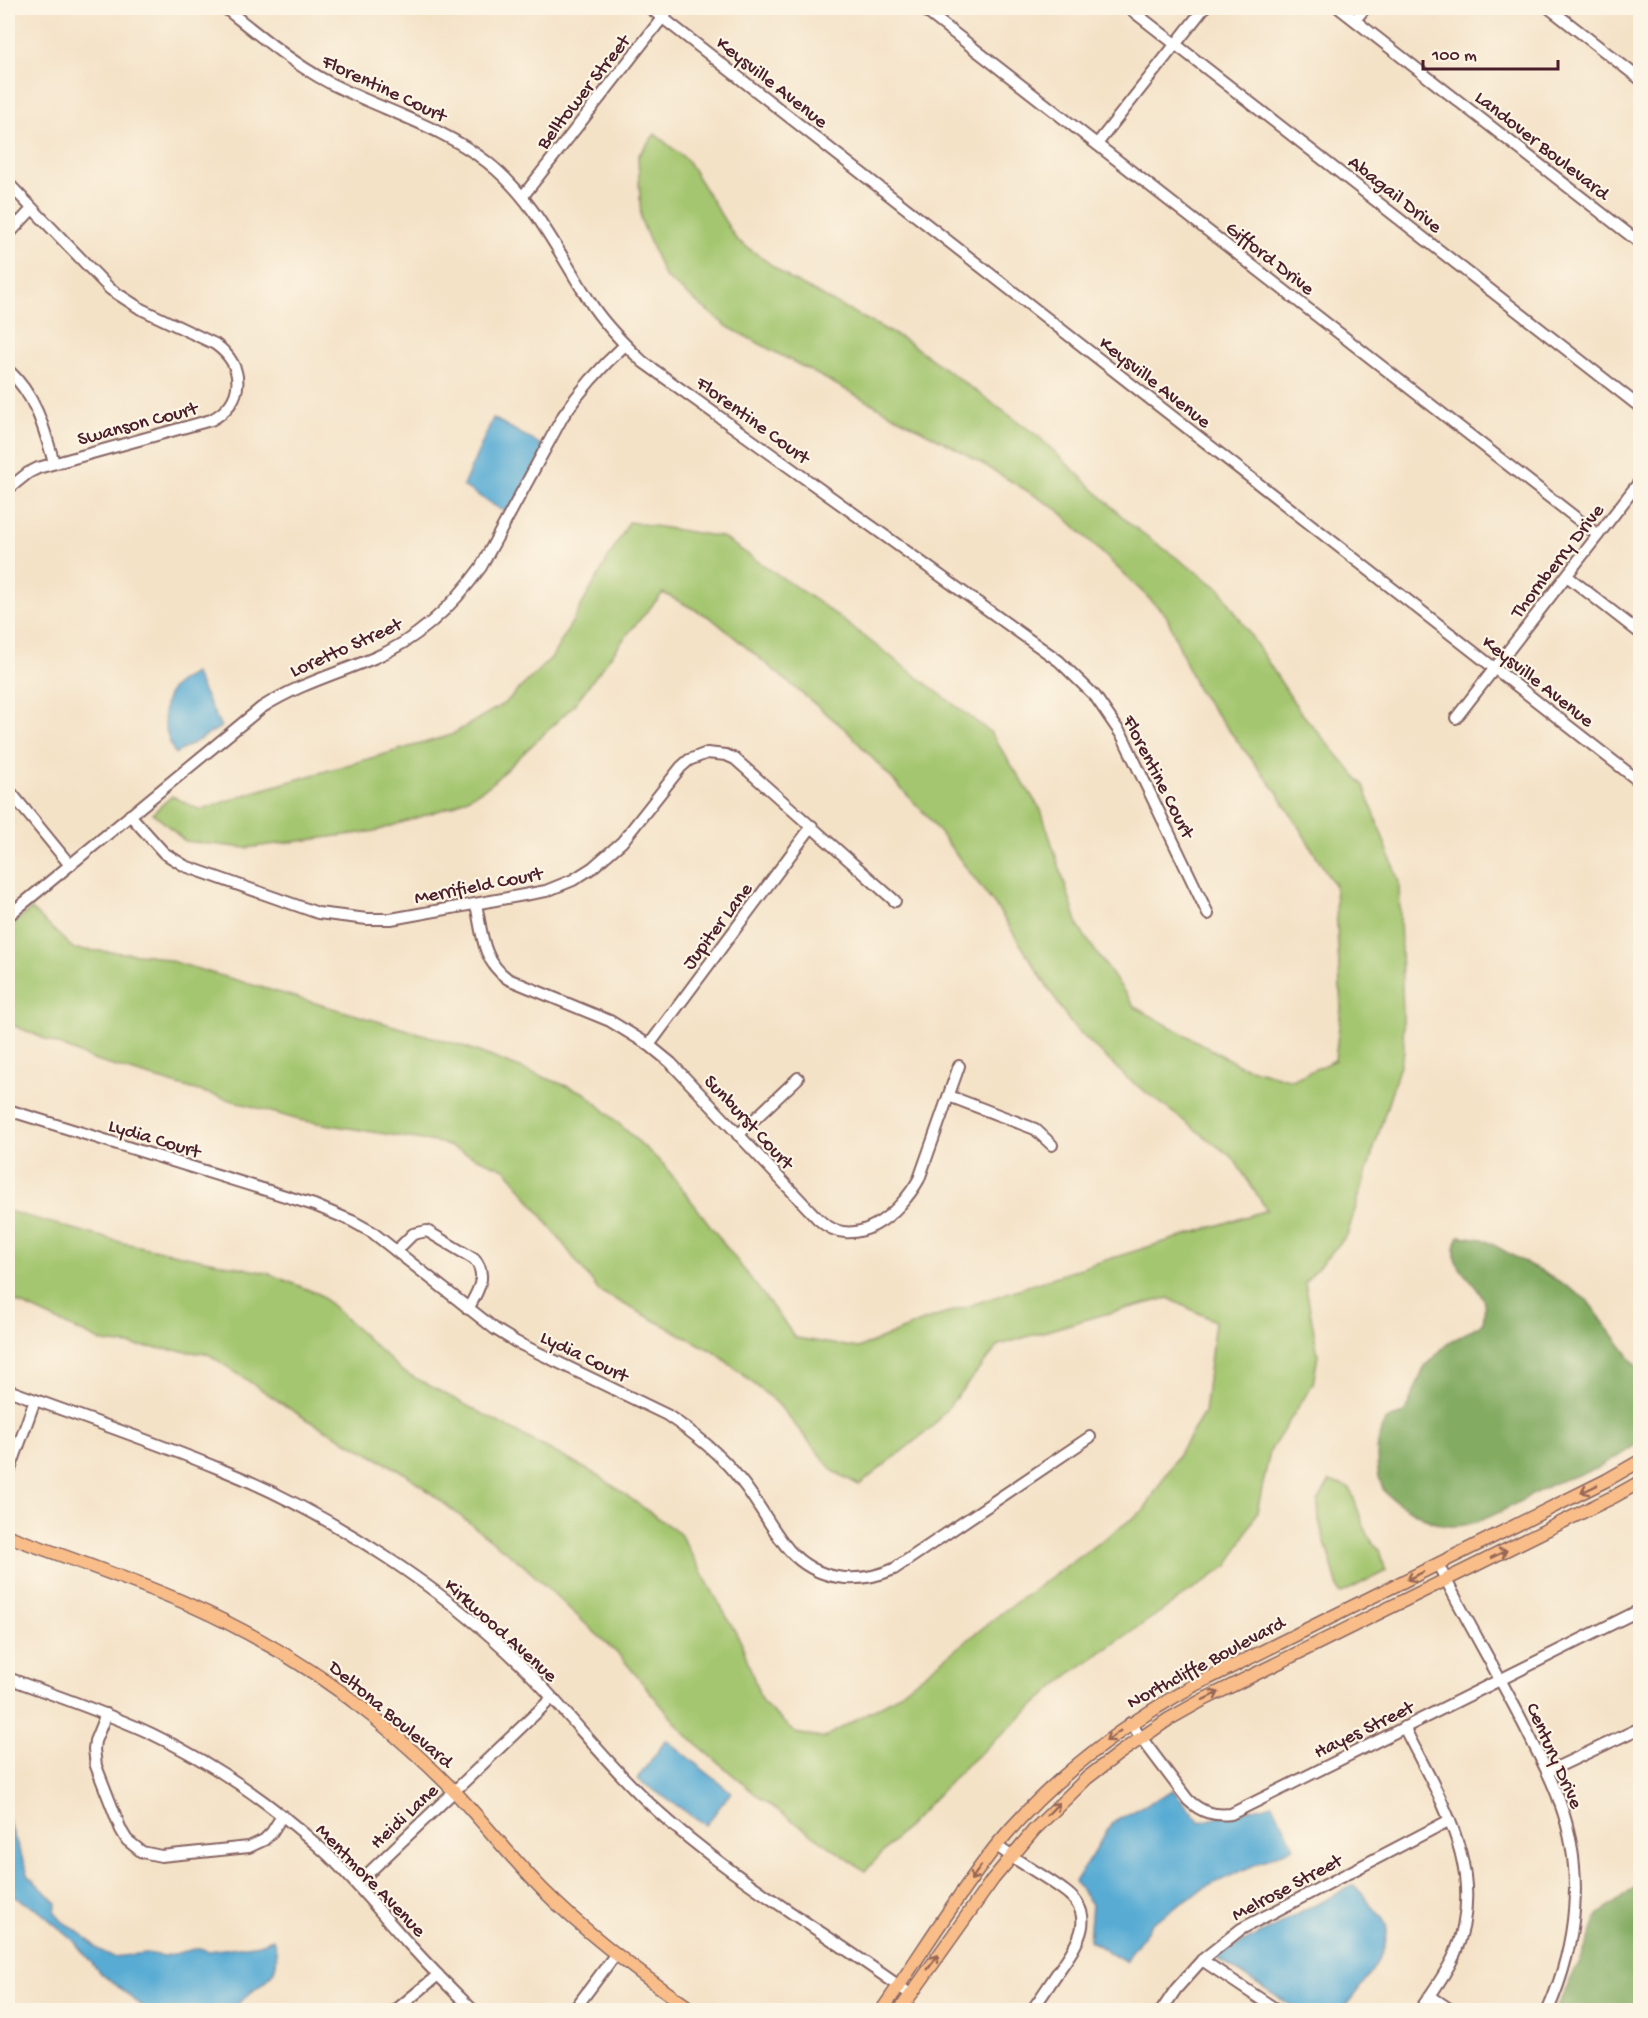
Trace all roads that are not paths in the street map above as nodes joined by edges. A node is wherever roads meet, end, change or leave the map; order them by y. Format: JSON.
{"nodes":[{"id":1,"x":225,"y":8,"type":"edge"},
{"id":2,"x":650,"y":8,"type":"edge"},
{"id":3,"x":670,"y":8,"type":"edge"},
{"id":4,"x":922,"y":8,"type":"edge"},
{"id":5,"x":1129,"y":8,"type":"edge"},
{"id":6,"x":1204,"y":8,"type":"edge"},
{"id":7,"x":1339,"y":8,"type":"edge"},
{"id":8,"x":1365,"y":8,"type":"edge"},
{"id":9,"x":1549,"y":8,"type":"edge"},
{"id":10,"x":663,"y":18,"type":"junction"},
{"id":11,"x":1355,"y":20,"type":"junction"},
{"id":12,"x":1175,"y":44,"type":"junction"},
{"id":13,"x":1639,"y":75,"type":"edge"},
{"id":14,"x":1097,"y":144,"type":"junction"},
{"id":15,"x":8,"y":183,"type":"edge"},
{"id":16,"x":523,"y":196,"type":"junction"},
{"id":17,"x":32,"y":209,"type":"junction"},
{"id":18,"x":8,"y":215,"type":"edge"},
{"id":19,"x":17,"y":225,"type":"junction"},
{"id":20,"x":8,"y":235,"type":"edge"},
{"id":21,"x":1641,"y":243,"type":"edge"},
{"id":22,"x":625,"y":345,"type":"junction"},
{"id":23,"x":8,"y":370,"type":"edge"},
{"id":24,"x":1641,"y":407,"type":"edge"},
{"id":25,"x":54,"y":463,"type":"junction"},
{"id":26,"x":1641,"y":481,"type":"edge"},
{"id":27,"x":8,"y":489,"type":"edge"},
{"id":28,"x":1598,"y":536,"type":"junction"},
{"id":29,"x":1567,"y":576,"type":"junction"},
{"id":30,"x":1641,"y":633,"type":"edge"},
{"id":31,"x":1495,"y":668,"type":"junction"},
{"id":32,"x":1456,"y":718,"type":"dead end"},
{"id":33,"x":1641,"y":782,"type":"edge"},
{"id":34,"x":8,"y":789,"type":"edge"},
{"id":35,"x":130,"y":815,"type":"junction"},
{"id":36,"x":812,"y":826,"type":"junction"},
{"id":37,"x":70,"y":864,"type":"junction"},
{"id":38,"x":895,"y":901,"type":"dead end"},
{"id":39,"x":476,"y":904,"type":"junction"},
{"id":40,"x":1208,"y":914,"type":"dead end"},
{"id":41,"x":8,"y":916,"type":"edge"},
{"id":42,"x":649,"y":1045,"type":"junction"},
{"id":43,"x":959,"y":1066,"type":"dead end"},
{"id":44,"x":798,"y":1078,"type":"dead end"},
{"id":45,"x":949,"y":1096,"type":"junction"},
{"id":46,"x":8,"y":1110,"type":"edge"},
{"id":47,"x":738,"y":1135,"type":"junction"},
{"id":48,"x":1052,"y":1144,"type":"dead end"},
{"id":49,"x":396,"y":1251,"type":"junction"},
{"id":50,"x":468,"y":1309,"type":"junction"},
{"id":51,"x":8,"y":1390,"type":"edge"},
{"id":52,"x":35,"y":1400,"type":"junction"},
{"id":53,"x":1090,"y":1437,"type":"dead end"},
{"id":54,"x":1639,"y":1465,"type":"edge"},
{"id":55,"x":8,"y":1475,"type":"edge"},
{"id":56,"x":1641,"y":1482,"type":"edge"},
{"id":57,"x":8,"y":1536,"type":"edge"},
{"id":58,"x":1438,"y":1564,"type":"junction"},
{"id":59,"x":1446,"y":1580,"type":"junction"},
{"id":60,"x":1641,"y":1610,"type":"edge"},
{"id":61,"x":8,"y":1678,"type":"edge"},
{"id":62,"x":1501,"y":1679,"type":"junction"},
{"id":63,"x":552,"y":1698,"type":"junction"},
{"id":64,"x":106,"y":1714,"type":"junction"},
{"id":65,"x":1130,"y":1723,"type":"junction"},
{"id":66,"x":1404,"y":1727,"type":"junction"},
{"id":67,"x":1641,"y":1728,"type":"edge"},
{"id":68,"x":1139,"y":1738,"type":"junction"},
{"id":69,"x":1547,"y":1772,"type":"junction"},
{"id":70,"x":454,"y":1792,"type":"junction"},
{"id":71,"x":282,"y":1816,"type":"junction"},
{"id":72,"x":1450,"y":1820,"type":"junction"},
{"id":73,"x":997,"y":1846,"type":"junction"},
{"id":74,"x":1011,"y":1857,"type":"junction"},
{"id":75,"x":357,"y":1884,"type":"junction"},
{"id":76,"x":615,"y":1954,"type":"junction"},
{"id":77,"x":1202,"y":1960,"type":"junction"},
{"id":78,"x":438,"y":1975,"type":"junction"},
{"id":79,"x":899,"y":1986,"type":"junction"},
{"id":80,"x":910,"y":1994,"type":"junction"},
{"id":81,"x":1430,"y":1996,"type":"junction"},
{"id":82,"x":396,"y":2010,"type":"edge"},
{"id":83,"x":473,"y":2010,"type":"edge"},
{"id":84,"x":574,"y":2010,"type":"edge"},
{"id":85,"x":692,"y":2010,"type":"edge"},
{"id":86,"x":882,"y":2010,"type":"edge"},
{"id":87,"x":900,"y":2010,"type":"edge"},
{"id":88,"x":1032,"y":2010,"type":"edge"},
{"id":89,"x":1162,"y":2010,"type":"edge"},
{"id":90,"x":1277,"y":2010,"type":"edge"},
{"id":91,"x":1420,"y":2010,"type":"edge"},
{"id":92,"x":1451,"y":2010,"type":"edge"},
{"id":93,"x":1548,"y":2010,"type":"edge"}],
"edges":[{"from":1,"to":16,"type":"street","name":"Florentine Court"},
{"from":2,"to":10,"type":"street","name":"Keysville Avenue"},
{"from":3,"to":10,"type":"street","name":"Belltower Street"},
{"from":4,"to":14,"type":"street","name":"Gifford Drive"},
{"from":5,"to":12,"type":"street","name":"Abagail Drive"},
{"from":6,"to":12,"type":"street"},
{"from":7,"to":11,"type":"street","name":"Landover Boulevard"},
{"from":8,"to":11,"type":"street"},
{"from":9,"to":13,"type":"street"},
{"from":10,"to":16,"type":"street","name":"Belltower Street"},
{"from":10,"to":31,"type":"street","name":"Keysville Avenue"},
{"from":11,"to":21,"type":"street","name":"Landover Boulevard"},
{"from":12,"to":14,"type":"street"},
{"from":12,"to":24,"type":"street","name":"Abagail Drive"},
{"from":14,"to":28,"type":"street","name":"Gifford Drive"},
{"from":15,"to":17,"type":"street","name":"Swanson Court"},
{"from":16,"to":22,"type":"street","name":"Florentine Court"},
{"from":17,"to":19,"type":"street"},
{"from":17,"to":25,"type":"street","name":"Swanson Court"},
{"from":18,"to":19,"type":"street"},
{"from":19,"to":20,"type":"street"},
{"from":22,"to":35,"type":"street","name":"Loretto Street"},
{"from":22,"to":40,"type":"street","name":"Florentine Court"},
{"from":23,"to":25,"type":"street"},
{"from":25,"to":27,"type":"street","name":"Swanson Court"},
{"from":26,"to":28,"type":"street","name":"Thornberry Drive"},
{"from":28,"to":29,"type":"street","name":"Thornberry Drive"},
{"from":29,"to":30,"type":"street"},
{"from":29,"to":31,"type":"street","name":"Thornberry Drive"},
{"from":31,"to":32,"type":"street","name":"Thornberry Drive"},
{"from":31,"to":33,"type":"street","name":"Keysville Avenue"},
{"from":34,"to":37,"type":"street"},
{"from":35,"to":37,"type":"street","name":"Loretto Street"},
{"from":35,"to":39,"type":"street","name":"Merrifield Court"},
{"from":36,"to":38,"type":"street","name":"Merrifield Court"},
{"from":36,"to":39,"type":"street","name":"Merrifield Court"},
{"from":36,"to":42,"type":"street","name":"Jupiter Lane"},
{"from":37,"to":41,"type":"street","name":"Loretto Street"},
{"from":39,"to":42,"type":"street","name":"Sunburst Court"},
{"from":42,"to":47,"type":"street","name":"Sunburst Court"},
{"from":43,"to":45,"type":"street","name":"Sunburst Court"},
{"from":44,"to":47,"type":"street"},
{"from":45,"to":47,"type":"street","name":"Sunburst Court"},
{"from":45,"to":48,"type":"street"},
{"from":46,"to":49,"type":"street","name":"Lydia Court"},
{"from":49,"to":50,"type":"street","name":"Lydia Court"},
{"from":49,"to":50,"type":"street"},
{"from":50,"to":53,"type":"street","name":"Lydia Court"},
{"from":51,"to":52,"type":"street","name":"Kirkwood Avenue"},
{"from":52,"to":55,"type":"street"},
{"from":52,"to":63,"type":"street","name":"Kirkwood Avenue"},
{"from":54,"to":58,"type":"main road","name":"Northcliffe Boulevard","one_way":true},
{"from":59,"to":56,"type":"main road","name":"Northcliffe Boulevard","one_way":true},
{"from":57,"to":70,"type":"main road","name":"Deltona Boulevard"},
{"from":58,"to":59,"type":"street","name":"Century Drive"},
{"from":58,"to":65,"type":"main road","name":"Northcliffe Boulevard","one_way":true},
{"from":59,"to":62,"type":"street","name":"Century Drive"},
{"from":68,"to":59,"type":"main road","name":"Northcliffe Boulevard","one_way":true},
{"from":60,"to":62,"type":"street","name":"Hayes Street"},
{"from":61,"to":64,"type":"street","name":"Mentmore Avenue"},
{"from":62,"to":66,"type":"street","name":"Hayes Street"},
{"from":62,"to":69,"type":"street","name":"Century Drive"},
{"from":63,"to":70,"type":"street","name":"Heidi Lane"},
{"from":63,"to":79,"type":"street","name":"Kirkwood Avenue"},
{"from":64,"to":71,"type":"street","name":"Mentmore Avenue"},
{"from":64,"to":71,"type":"street"},
{"from":65,"to":68,"type":"street","name":"Hayes Street"},
{"from":65,"to":73,"type":"main road","name":"Northcliffe Boulevard","one_way":true},
{"from":66,"to":68,"type":"street","name":"Hayes Street"},
{"from":66,"to":72,"type":"street"},
{"from":67,"to":69,"type":"street"},
{"from":74,"to":68,"type":"main road","name":"Northcliffe Boulevard","one_way":true},
{"from":69,"to":93,"type":"street","name":"Century Drive"},
{"from":70,"to":75,"type":"street","name":"Heidi Lane"},
{"from":70,"to":76,"type":"main road","name":"Deltona Boulevard"},
{"from":71,"to":75,"type":"street","name":"Mentmore Avenue"},
{"from":72,"to":77,"type":"street","name":"Melrose Street"},
{"from":72,"to":81,"type":"street"},
{"from":73,"to":74,"type":"street"},
{"from":73,"to":79,"type":"main road","name":"Northcliffe Boulevard","one_way":true},
{"from":80,"to":74,"type":"main road","name":"Northcliffe Boulevard","one_way":true},
{"from":74,"to":88,"type":"street"},
{"from":75,"to":78,"type":"street","name":"Mentmore Avenue"},
{"from":76,"to":84,"type":"street"},
{"from":76,"to":85,"type":"main road","name":"Deltona Boulevard"},
{"from":77,"to":89,"type":"street","name":"Melrose Street"},
{"from":77,"to":90,"type":"street"},
{"from":78,"to":82,"type":"street"},
{"from":78,"to":83,"type":"street","name":"Mentmore Avenue"},
{"from":79,"to":80,"type":"street","name":"Kirkwood Avenue"},
{"from":79,"to":86,"type":"main road","name":"Northcliffe Boulevard"},
{"from":80,"to":87,"type":"main road","name":"Northcliffe Boulevard"},
{"from":81,"to":91,"type":"street"},
{"from":81,"to":92,"type":"street"}]}
